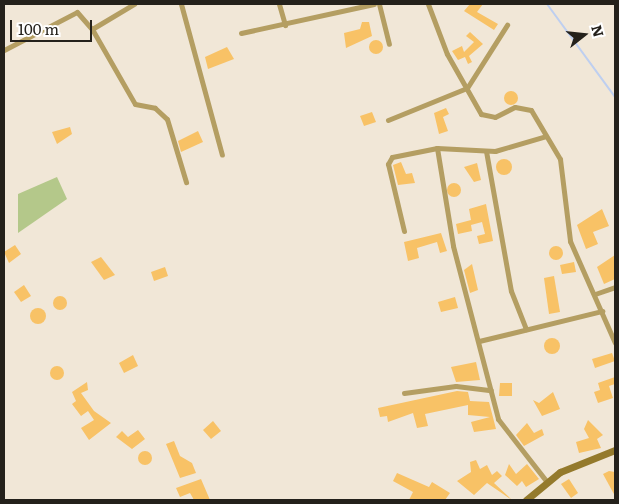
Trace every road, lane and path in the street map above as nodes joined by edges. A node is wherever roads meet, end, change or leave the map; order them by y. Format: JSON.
{"nodes":[{"id":1,"x":134,"y":4,"type":"edge"},
{"id":2,"x":181,"y":4,"type":"edge"},
{"id":3,"x":279,"y":4,"type":"edge"},
{"id":4,"x":374,"y":4,"type":"edge"},
{"id":5,"x":379,"y":4,"type":"edge"},
{"id":6,"x":428,"y":4,"type":"edge"},
{"id":7,"x":285,"y":25,"type":"junction"},
{"id":8,"x":507,"y":25,"type":"dead end"},
{"id":9,"x":92,"y":29,"type":"junction"},
{"id":10,"x":241,"y":33,"type":"dead end"},
{"id":11,"x":389,"y":44,"type":"dead end"},
{"id":12,"x":4,"y":50,"type":"edge"},
{"id":13,"x":467,"y":88,"type":"junction"},
{"id":14,"x":388,"y":120,"type":"dead end"},
{"id":15,"x":546,"y":136,"type":"junction"},
{"id":16,"x":437,"y":148,"type":"junction"},
{"id":17,"x":486,"y":151,"type":"junction"},
{"id":18,"x":222,"y":155,"type":"dead end"},
{"id":19,"x":186,"y":182,"type":"dead end"},
{"id":20,"x":404,"y":230,"type":"dead end"},
{"id":21,"x":615,"y":287,"type":"edge"},
{"id":22,"x":595,"y":294,"type":"junction"},
{"id":23,"x":602,"y":311,"type":"junction"},
{"id":24,"x":526,"y":329,"type":"junction"},
{"id":25,"x":479,"y":341,"type":"junction"},
{"id":26,"x":615,"y":343,"type":"edge"},
{"id":27,"x":491,"y":390,"type":"junction"},
{"id":28,"x":404,"y":393,"type":"dead end"},
{"id":29,"x":615,"y":450,"type":"edge"},
{"id":30,"x":548,"y":482,"type":"junction"},
{"id":31,"x":526,"y":500,"type":"edge"}],
"edges":[{"from":1,"to":9,"type":"street"},
{"from":2,"to":18,"type":"street"},
{"from":3,"to":7,"type":"street"},
{"from":4,"to":7,"type":"street"},
{"from":5,"to":11,"type":"street"},
{"from":6,"to":13,"type":"street"},
{"from":7,"to":10,"type":"street"},
{"from":8,"to":13,"type":"street"},
{"from":9,"to":12,"type":"street"},
{"from":9,"to":19,"type":"street"},
{"from":13,"to":14,"type":"street"},
{"from":13,"to":15,"type":"street"},
{"from":15,"to":17,"type":"street"},
{"from":15,"to":22,"type":"street"},
{"from":16,"to":17,"type":"street"},
{"from":16,"to":20,"type":"street"},
{"from":16,"to":25,"type":"street"},
{"from":17,"to":24,"type":"street"},
{"from":21,"to":22,"type":"street"},
{"from":22,"to":23,"type":"street"},
{"from":23,"to":24,"type":"street"},
{"from":23,"to":26,"type":"street"},
{"from":24,"to":25,"type":"street"},
{"from":25,"to":27,"type":"street"},
{"from":27,"to":28,"type":"street"},
{"from":27,"to":30,"type":"street"},
{"from":29,"to":30,"type":"main road"},
{"from":30,"to":31,"type":"main road"}]}
